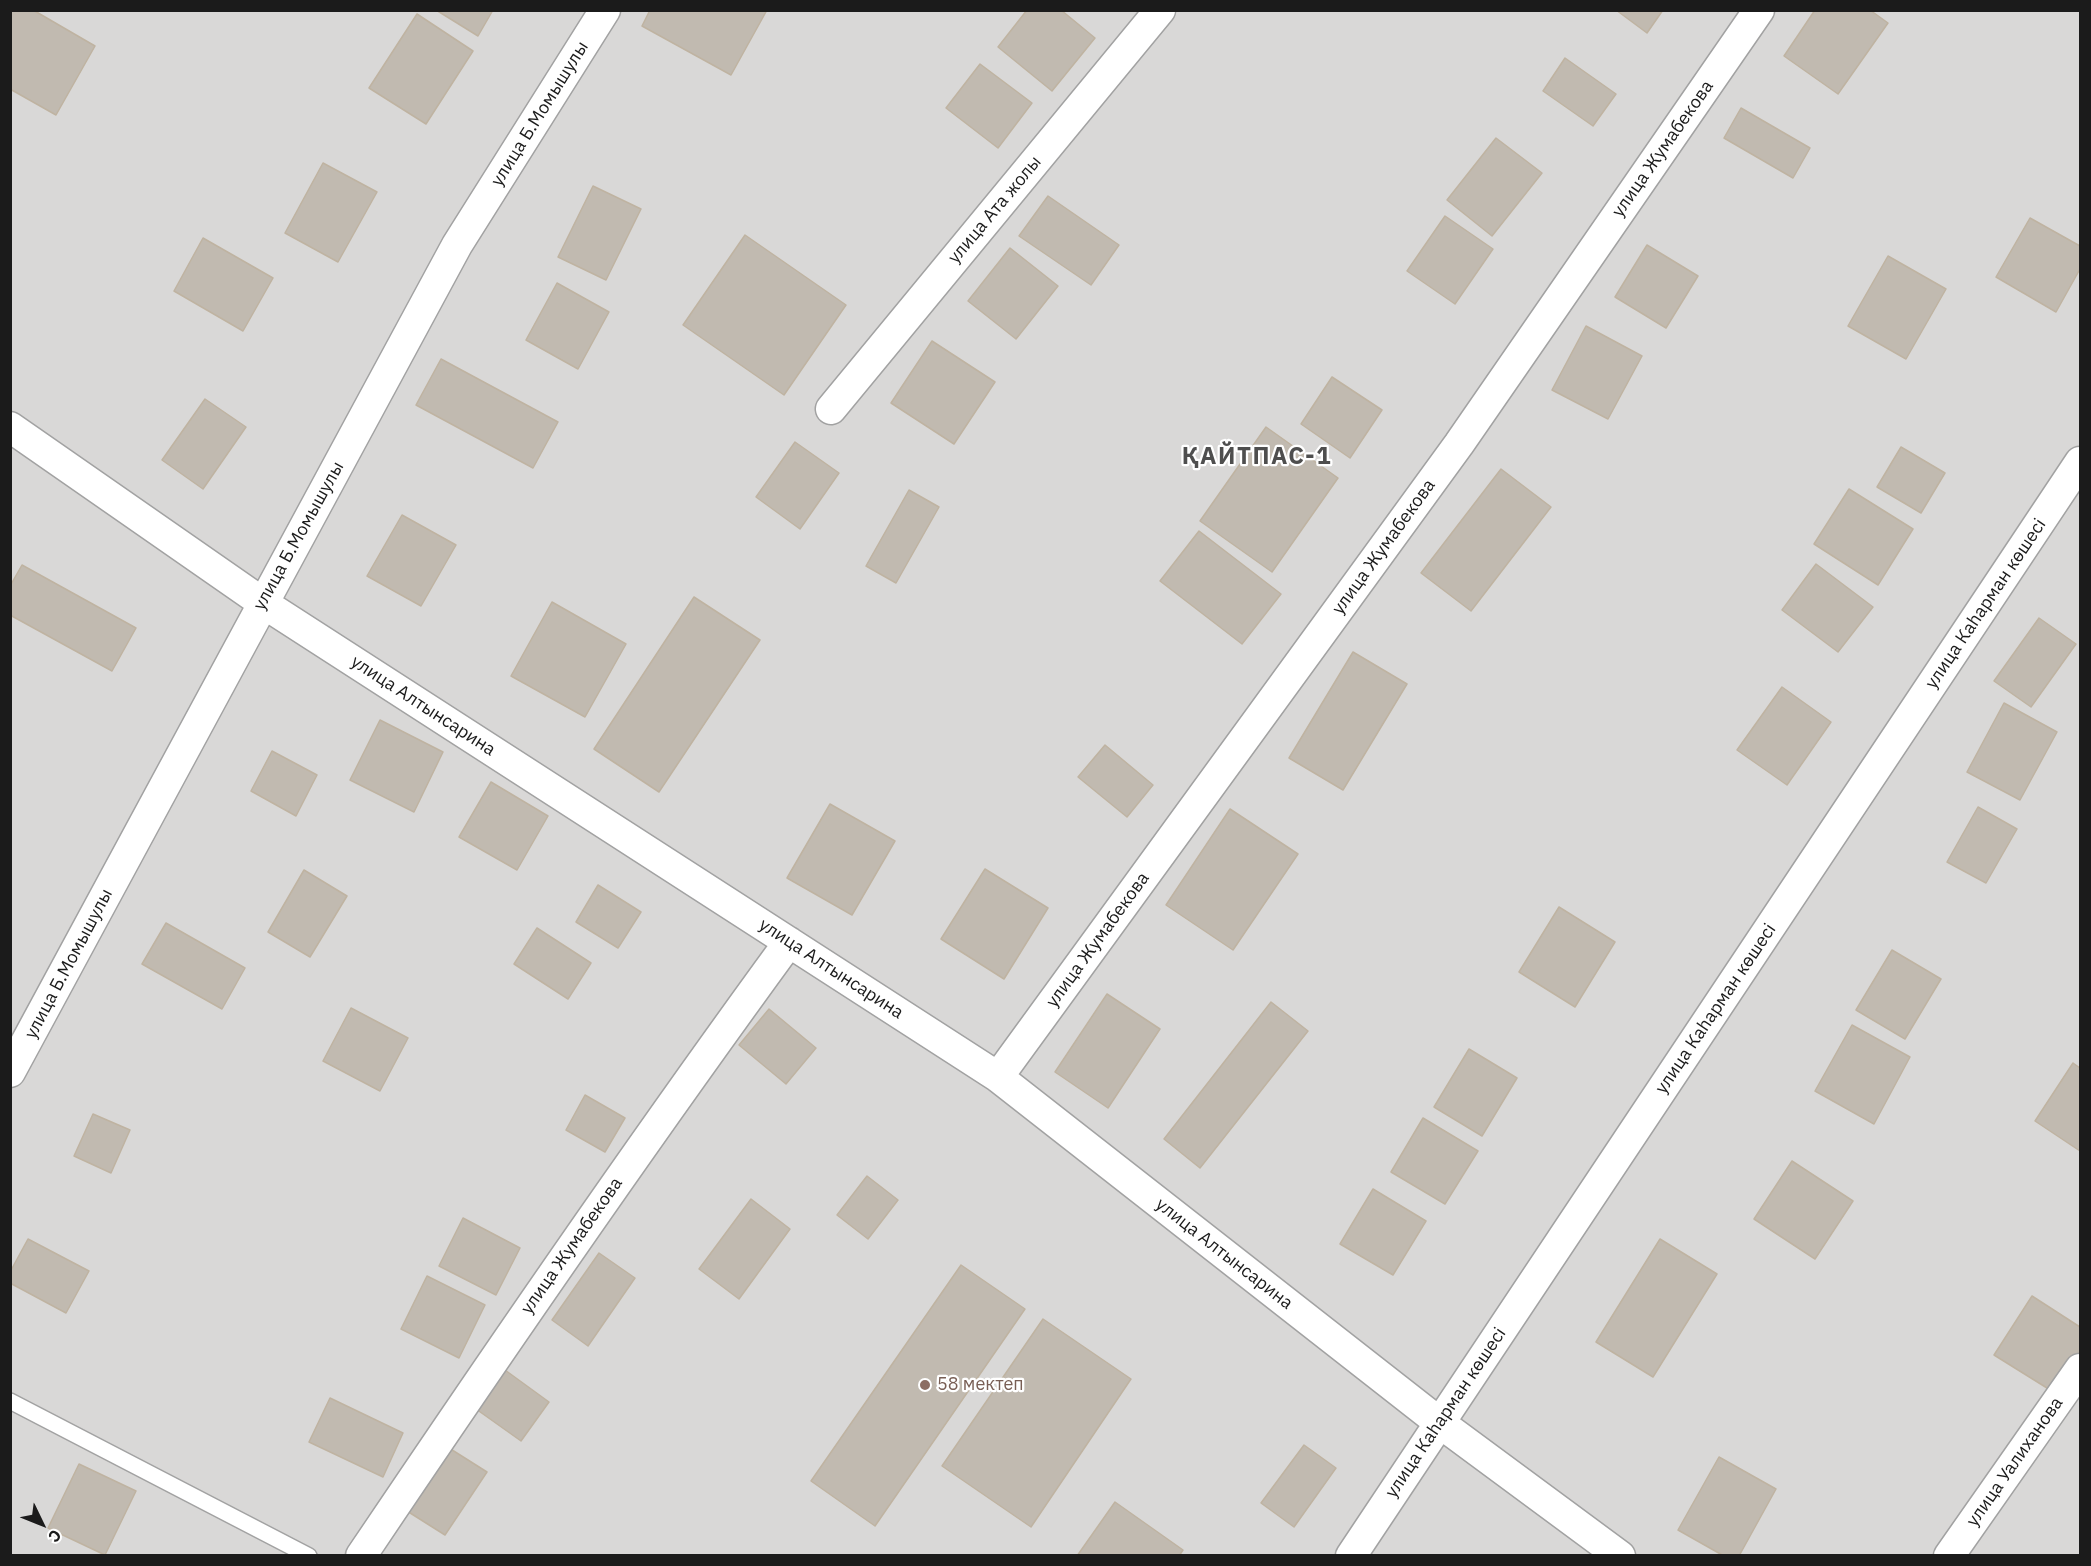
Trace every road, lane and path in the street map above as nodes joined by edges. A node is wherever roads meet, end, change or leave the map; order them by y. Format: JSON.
{"nodes":[{"id":1,"x":605,"y":10,"type":"edge"},
{"id":2,"x":1160,"y":10,"type":"edge"},
{"id":3,"x":1759,"y":10,"type":"edge"},
{"id":4,"x":831,"y":409,"type":"dead end"},
{"id":5,"x":10,"y":427,"type":"edge"},
{"id":6,"x":2080,"y":462,"type":"edge"},
{"id":7,"x":263,"y":603,"type":"junction"},
{"id":8,"x":789,"y":942,"type":"junction"},
{"id":9,"x":10,"y":1072,"type":"edge"},
{"id":10,"x":998,"y":1077,"type":"junction"},
{"id":11,"x":2080,"y":1369,"type":"edge"},
{"id":12,"x":10,"y":1401,"type":"edge"},
{"id":13,"x":1440,"y":1423,"type":"junction"},
{"id":14,"x":309,"y":1556,"type":"edge"},
{"id":15,"x":362,"y":1556,"type":"edge"},
{"id":16,"x":1351,"y":1556,"type":"edge"},
{"id":17,"x":1620,"y":1556,"type":"edge"},
{"id":18,"x":1949,"y":1556,"type":"edge"}],
"edges":[{"from":1,"to":7,"type":"street","name":"улица Б.Момышулы"},
{"from":2,"to":4,"type":"street","name":"улица Ата жолы"},
{"from":3,"to":10,"type":"street","name":"улица Жумабекова"},
{"from":5,"to":7,"type":"street","name":"улица Алтынсарина"},
{"from":6,"to":13,"type":"street","name":"улица Каһарман көшесі"},
{"from":7,"to":8,"type":"street","name":"улица Алтынсарина"},
{"from":7,"to":9,"type":"street","name":"улица Б.Момышулы"},
{"from":8,"to":10,"type":"street","name":"улица Алтынсарина"},
{"from":8,"to":15,"type":"street","name":"улица Жумабекова"},
{"from":10,"to":13,"type":"street","name":"улица Алтынсарина"},
{"from":11,"to":18,"type":"street","name":"улица Уалиханова"},
{"from":12,"to":14,"type":"lane"},
{"from":13,"to":16,"type":"street","name":"улица Каһарман көшесі"},
{"from":13,"to":17,"type":"street","name":"улица Алтынсарина"}]}
